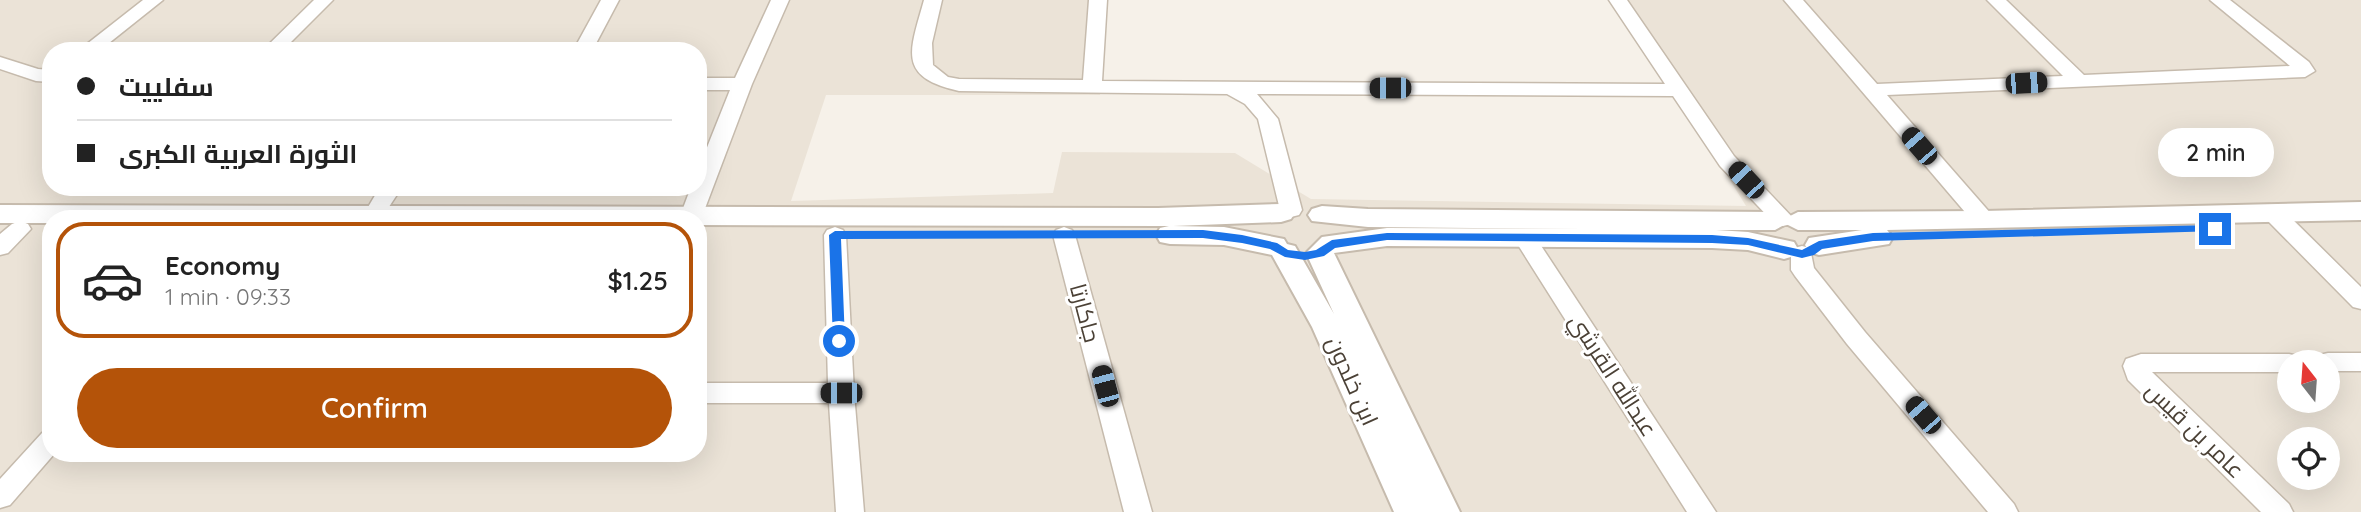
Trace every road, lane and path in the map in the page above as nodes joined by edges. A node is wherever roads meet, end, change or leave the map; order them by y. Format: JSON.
{"nodes":[{"id":1,"x":154,"y":0,"type":"edge"},
{"id":2,"x":324,"y":0,"type":"edge"},
{"id":3,"x":610,"y":0,"type":"edge"},
{"id":4,"x":780,"y":0,"type":"edge"},
{"id":5,"x":933,"y":0,"type":"edge"},
{"id":6,"x":1098,"y":0,"type":"edge"},
{"id":7,"x":1618,"y":0,"type":"edge"},
{"id":8,"x":1793,"y":0,"type":"edge"},
{"id":9,"x":1996,"y":0,"type":"edge"},
{"id":10,"x":2219,"y":0,"type":"edge"},
{"id":11,"x":100,"y":42,"type":"edge"},
{"id":12,"x":280,"y":42,"type":"edge"},
{"id":13,"x":587,"y":42,"type":"edge"},
{"id":14,"x":0,"y":63,"type":"edge"},
{"id":15,"x":42,"y":75,"type":"edge"},
{"id":16,"x":2078,"y":80,"type":"junction"},
{"id":17,"x":742,"y":83,"type":"junction"},
{"id":18,"x":707,"y":84,"type":"edge"},
{"id":19,"x":1092,"y":85,"type":"junction"},
{"id":20,"x":1230,"y":88,"type":"junction"},
{"id":21,"x":1679,"y":90,"type":"junction"},
{"id":22,"x":1870,"y":90,"type":"junction"},
{"id":23,"x":707,"y":182,"type":"edge"},
{"id":24,"x":2361,"y":211,"type":"edge"},
{"id":25,"x":1286,"y":212,"type":"junction"},
{"id":26,"x":1322,"y":215,"type":"junction"},
{"id":27,"x":1785,"y":220,"type":"junction"},
{"id":28,"x":1984,"y":220,"type":"junction"},
{"id":29,"x":2281,"y":221,"type":"junction"},
{"id":30,"x":707,"y":222,"type":"edge"},
{"id":31,"x":707,"y":223,"type":"edge"},
{"id":32,"x":1158,"y":226,"type":"junction"},
{"id":33,"x":2361,"y":226,"type":"edge"},
{"id":34,"x":42,"y":228,"type":"edge"},
{"id":35,"x":5,"y":229,"type":"edge"},
{"id":36,"x":42,"y":229,"type":"edge"},
{"id":37,"x":835,"y":235,"type":"junction"},
{"id":38,"x":1064,"y":235,"type":"junction"},
{"id":39,"x":1524,"y":237,"type":"junction"},
{"id":40,"x":1326,"y":248,"type":"junction"},
{"id":41,"x":1279,"y":249,"type":"junction"},
{"id":42,"x":1802,"y":249,"type":"junction"},
{"id":43,"x":2361,"y":301,"type":"edge"},
{"id":44,"x":2340,"y":362,"type":"edge"},
{"id":45,"x":2361,"y":362,"type":"edge"},
{"id":46,"x":2277,"y":363,"type":"edge"},
{"id":47,"x":707,"y":393,"type":"edge"},
{"id":48,"x":841,"y":393,"type":"junction"},
{"id":49,"x":42,"y":450,"type":"edge"},
{"id":50,"x":0,"y":497,"type":"edge"},
{"id":51,"x":850,"y":512,"type":"edge"},
{"id":52,"x":1138,"y":512,"type":"edge"},
{"id":53,"x":1411,"y":512,"type":"edge"},
{"id":54,"x":1443,"y":512,"type":"edge"},
{"id":55,"x":1702,"y":512,"type":"edge"},
{"id":56,"x":2004,"y":512,"type":"edge"},
{"id":57,"x":2279,"y":512,"type":"edge"}],
"edges":[{"from":1,"to":11,"type":"street"},
{"from":2,"to":12,"type":"street"},
{"from":3,"to":13,"type":"street"},
{"from":4,"to":17,"type":"street"},
{"from":5,"to":19,"type":"street"},
{"from":6,"to":19,"type":"street"},
{"from":7,"to":21,"type":"street"},
{"from":8,"to":22,"type":"street"},
{"from":9,"to":16,"type":"street"},
{"from":10,"to":16,"type":"street"},
{"from":14,"to":15,"type":"street"},
{"from":16,"to":22,"type":"street"},
{"from":17,"to":18,"type":"street"},
{"from":17,"to":23,"type":"street"},
{"from":19,"to":20,"type":"street"},
{"from":20,"to":21,"type":"street"},
{"from":20,"to":25,"type":"street"},
{"from":21,"to":27,"type":"street"},
{"from":22,"to":28,"type":"street"},
{"from":24,"to":29,"type":"street"},
{"from":25,"to":26,"type":"street"},
{"from":25,"to":32,"type":"street"},
{"from":25,"to":41,"type":"street"},
{"from":26,"to":27,"type":"street"},
{"from":26,"to":40,"type":"street"},
{"from":27,"to":28,"type":"street"},
{"from":27,"to":42,"type":"street"},
{"from":28,"to":29,"type":"street"},
{"from":29,"to":33,"type":"street"},
{"from":29,"to":42,"type":"street"},
{"from":29,"to":43,"type":"street"},
{"from":30,"to":32,"type":"street"},
{"from":31,"to":37,"type":"street"},
{"from":32,"to":38,"type":"street"},
{"from":32,"to":41,"type":"street"},
{"from":34,"to":35,"type":"street"},
{"from":35,"to":36,"type":"street"},
{"from":37,"to":38,"type":"street"},
{"from":37,"to":48,"type":"street"},
{"from":38,"to":52,"type":"street","name":"جاكارتا"},
{"from":39,"to":40,"type":"street"},
{"from":39,"to":42,"type":"street"},
{"from":39,"to":55,"type":"street","name":"عبدالله القرشي"},
{"from":40,"to":41,"type":"street"},
{"from":40,"to":54,"type":"street","name":"ابن خلدون"},
{"from":41,"to":53,"type":"street","name":"ابن خلدون"},
{"from":42,"to":56,"type":"street"},
{"from":44,"to":45,"type":"street"},
{"from":46,"to":57,"type":"street","name":"عامر بن قيس"},
{"from":47,"to":48,"type":"street"},
{"from":48,"to":51,"type":"street"},
{"from":49,"to":50,"type":"street"}]}
